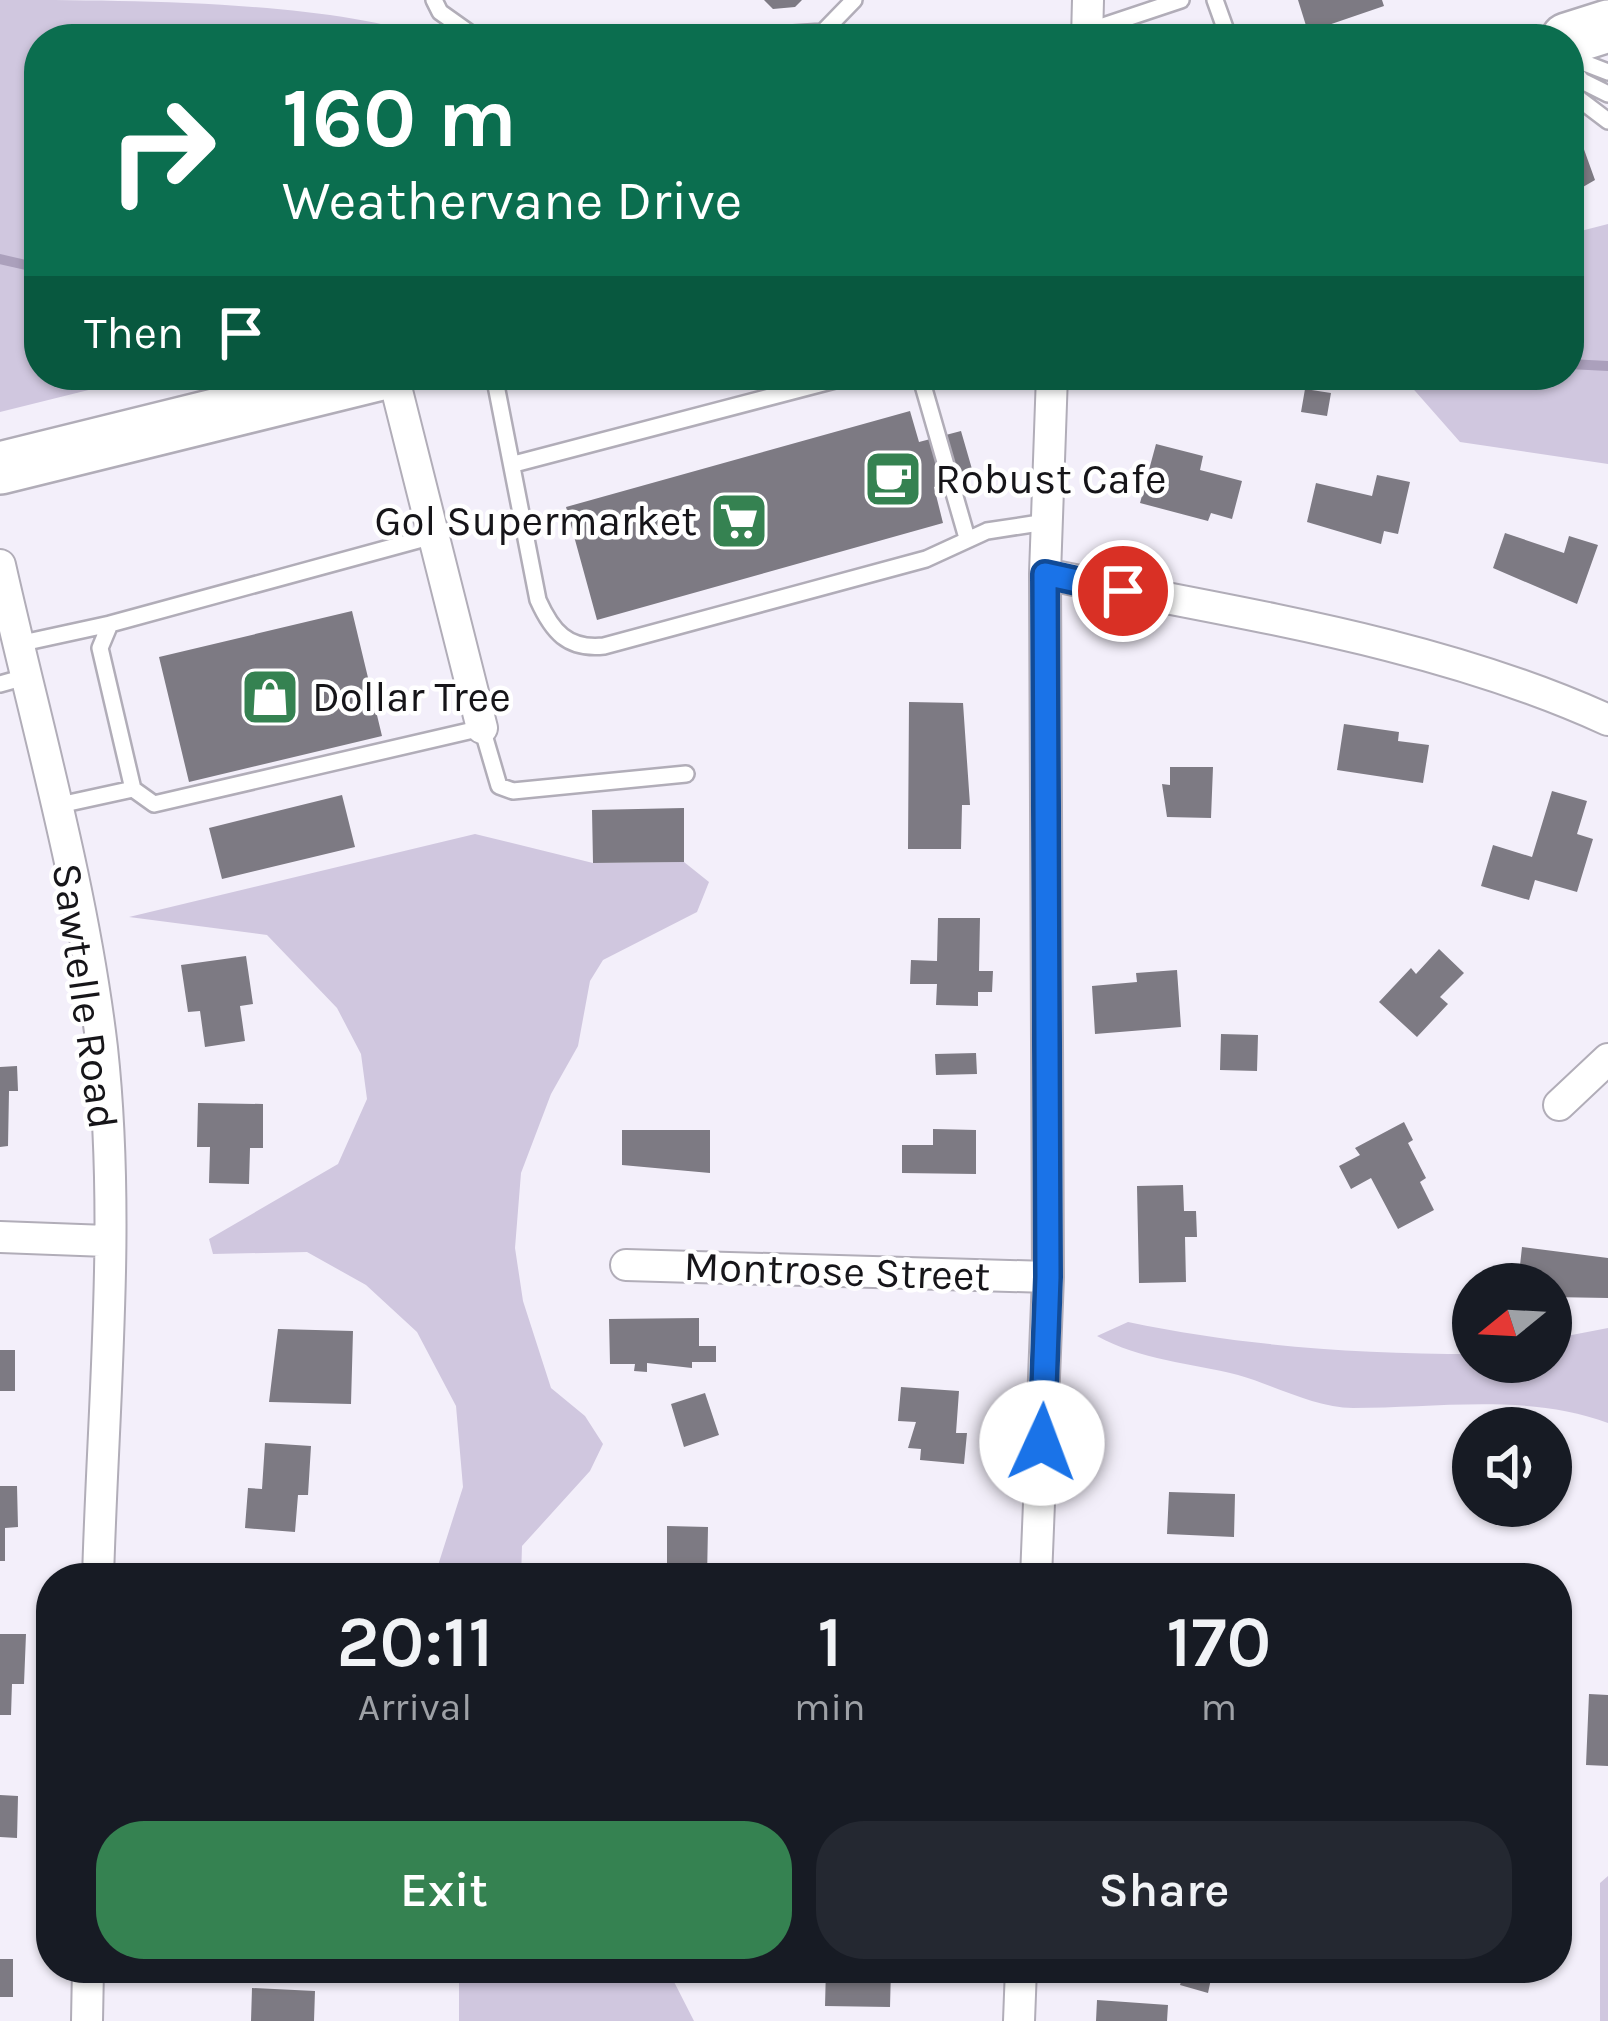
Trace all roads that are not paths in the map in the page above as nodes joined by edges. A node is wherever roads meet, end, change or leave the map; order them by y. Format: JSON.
{"nodes":[{"id":1,"x":434,"y":0,"type":"edge"},
{"id":2,"x":854,"y":0,"type":"edge"},
{"id":3,"x":1181,"y":0,"type":"edge"},
{"id":4,"x":1088,"y":23,"type":"edge"},
{"id":5,"x":457,"y":24,"type":"edge"},
{"id":6,"x":832,"y":24,"type":"edge"},
{"id":7,"x":1584,"y":103,"type":"edge"},
{"id":8,"x":1608,"y":121,"type":"edge"},
{"id":9,"x":316,"y":390,"type":"edge"},
{"id":10,"x":397,"y":390,"type":"edge"},
{"id":11,"x":497,"y":390,"type":"edge"},
{"id":12,"x":785,"y":390,"type":"edge"},
{"id":13,"x":924,"y":390,"type":"edge"},
{"id":14,"x":1051,"y":390,"type":"edge"},
{"id":15,"x":514,"y":464,"type":"junction"},
{"id":16,"x":0,"y":467,"type":"edge"},
{"id":17,"x":1046,"y":523,"type":"junction"},
{"id":18,"x":433,"y":536,"type":"junction"},
{"id":19,"x":967,"y":538,"type":"junction"},
{"id":20,"x":0,"y":566,"type":"edge"},
{"id":21,"x":1045,"y":574,"type":"junction"},
{"id":22,"x":110,"y":624,"type":"junction"},
{"id":23,"x":18,"y":644,"type":"junction"},
{"id":24,"x":13,"y":680,"type":"edge"},
{"id":25,"x":1608,"y":720,"type":"edge"},
{"id":26,"x":482,"y":728,"type":"junction"},
{"id":27,"x":686,"y":774,"type":"dead end"},
{"id":28,"x":133,"y":789,"type":"junction"},
{"id":29,"x":55,"y":806,"type":"junction"},
{"id":30,"x":1608,"y":1059,"type":"edge"},
{"id":31,"x":1559,"y":1105,"type":"dead end"},
{"id":32,"x":0,"y":1237,"type":"edge"},
{"id":33,"x":107,"y":1240,"type":"junction"},
{"id":34,"x":626,"y":1265,"type":"dead end"},
{"id":35,"x":1048,"y":1277,"type":"junction"},
{"id":36,"x":98,"y":1563,"type":"edge"},
{"id":37,"x":1037,"y":1563,"type":"edge"},
{"id":38,"x":88,"y":1983,"type":"edge"},
{"id":39,"x":1021,"y":1983,"type":"edge"},
{"id":40,"x":87,"y":2021,"type":"edge"},
{"id":41,"x":1019,"y":2021,"type":"edge"}],
"edges":[{"from":1,"to":5,"type":"lane"},
{"from":2,"to":6,"type":"lane"},
{"from":3,"to":4,"type":"lane"},
{"from":7,"to":8,"type":"lane"},
{"from":9,"to":16,"type":"main road"},
{"from":10,"to":18,"type":"street"},
{"from":11,"to":15,"type":"lane"},
{"from":12,"to":15,"type":"lane"},
{"from":13,"to":19,"type":"lane"},
{"from":14,"to":17,"type":"street"},
{"from":15,"to":19,"type":"lane"},
{"from":17,"to":19,"type":"lane"},
{"from":17,"to":21,"type":"street"},
{"from":18,"to":22,"type":"lane"},
{"from":18,"to":26,"type":"street"},
{"from":20,"to":23,"type":"street","name":"Sawtelle Road"},
{"from":21,"to":25,"type":"street"},
{"from":21,"to":35,"type":"street"},
{"from":22,"to":23,"type":"lane"},
{"from":22,"to":28,"type":"lane"},
{"from":23,"to":24,"type":"street","name":"Sawtelle Road"},
{"from":24,"to":29,"type":"street","name":"Sawtelle Road"},
{"from":26,"to":27,"type":"lane"},
{"from":26,"to":28,"type":"lane"},
{"from":28,"to":29,"type":"lane"},
{"from":29,"to":33,"type":"street","name":"Sawtelle Road"},
{"from":30,"to":31,"type":"street"},
{"from":32,"to":33,"type":"street"},
{"from":33,"to":36,"type":"street","name":"Sawtelle Road"},
{"from":34,"to":35,"type":"street","name":"Montrose Street"},
{"from":35,"to":37,"type":"street"},
{"from":38,"to":40,"type":"street"},
{"from":39,"to":41,"type":"street"}]}
